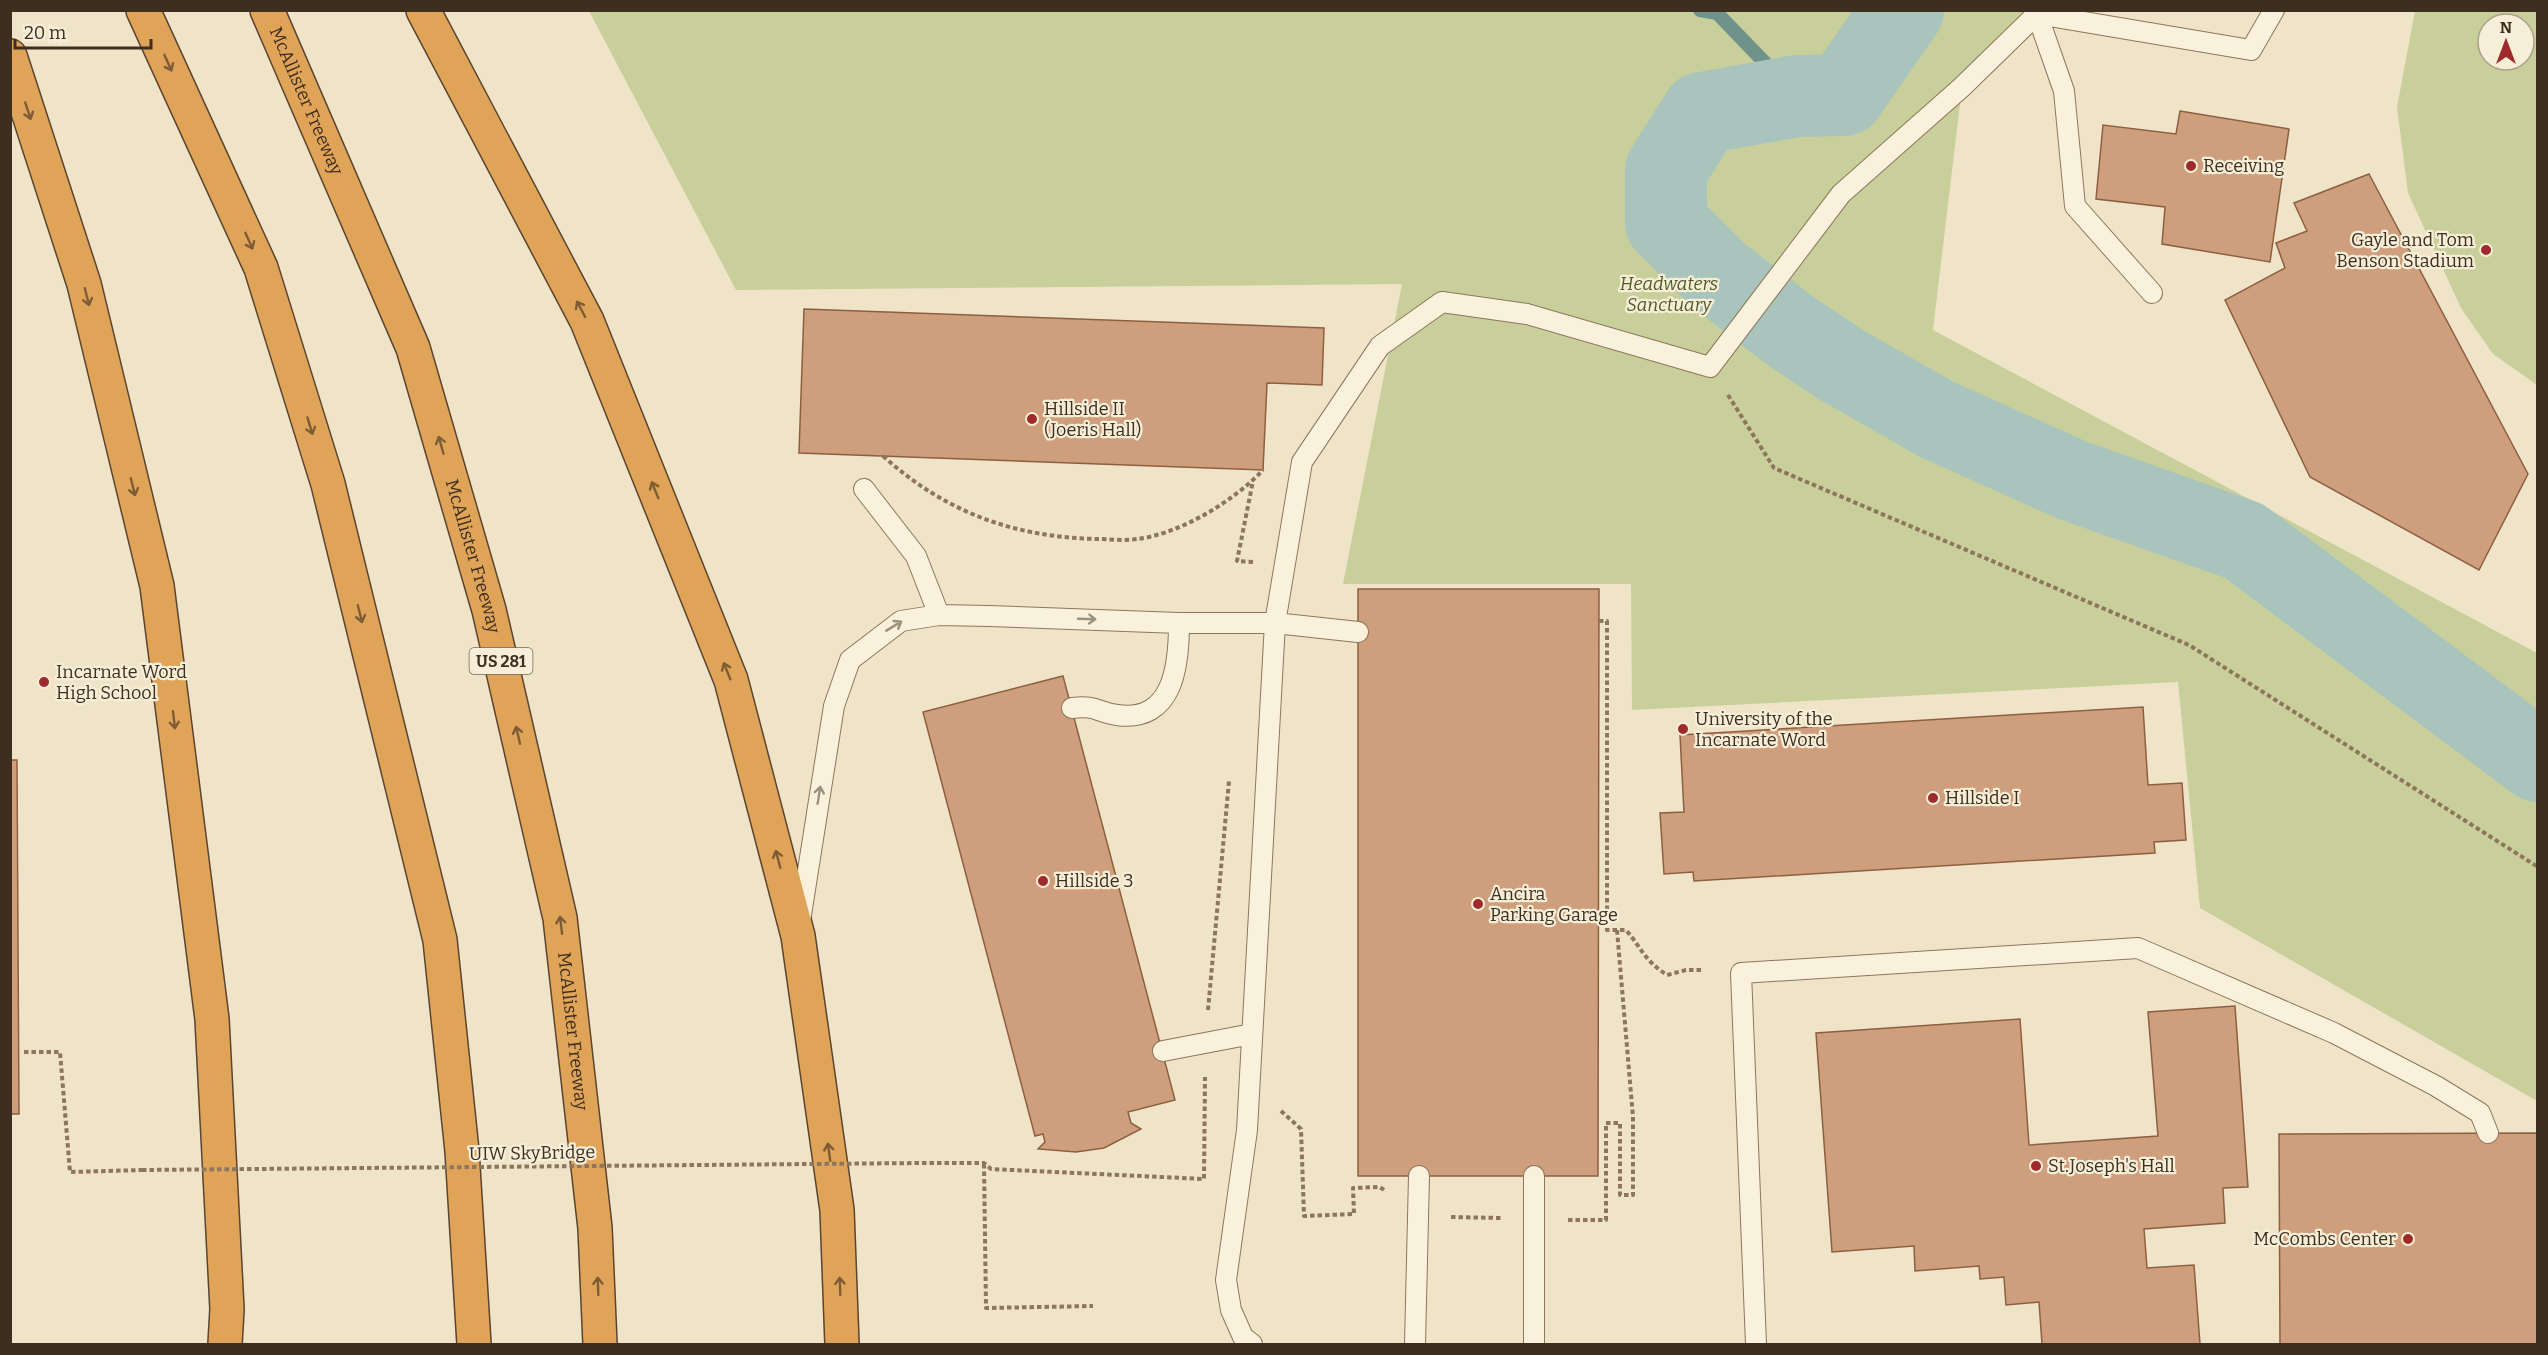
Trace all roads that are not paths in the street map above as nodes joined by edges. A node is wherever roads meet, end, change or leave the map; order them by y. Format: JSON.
{"nodes":[{"id":1,"x":143,"y":10,"type":"edge"},
{"id":2,"x":267,"y":10,"type":"edge"},
{"id":3,"x":423,"y":10,"type":"edge"},
{"id":4,"x":2274,"y":10,"type":"edge"},
{"id":5,"x":2037,"y":12,"type":"edge"},
{"id":6,"x":10,"y":56,"type":"edge"},
{"id":7,"x":2152,"y":293,"type":"dead end"},
{"id":8,"x":864,"y":489,"type":"dead end"},
{"id":9,"x":939,"y":615,"type":"junction"},
{"id":10,"x":1179,"y":623,"type":"junction"},
{"id":11,"x":1275,"y":623,"type":"junction"},
{"id":12,"x":1358,"y":632,"type":"dead end"},
{"id":13,"x":1072,"y":708,"type":"dead end"},
{"id":14,"x":798,"y":936,"type":"junction"},
{"id":15,"x":1252,"y":1034,"type":"junction"},
{"id":16,"x":1163,"y":1051,"type":"dead end"},
{"id":17,"x":2488,"y":1133,"type":"dead end"},
{"id":18,"x":1419,"y":1176,"type":"dead end"},
{"id":19,"x":1534,"y":1176,"type":"dead end"},
{"id":20,"x":225,"y":1344,"type":"edge"},
{"id":21,"x":474,"y":1344,"type":"edge"},
{"id":22,"x":600,"y":1344,"type":"edge"},
{"id":23,"x":842,"y":1344,"type":"edge"},
{"id":24,"x":1252,"y":1344,"type":"edge"},
{"id":25,"x":1415,"y":1344,"type":"edge"},
{"id":26,"x":1533,"y":1344,"type":"edge"},
{"id":27,"x":1756,"y":1344,"type":"edge"}],
"edges":[{"from":1,"to":21,"type":"highway","one_way":true},
{"from":22,"to":2,"type":"highway","name":"McAllister Freeway","number":"US 281","one_way":true},
{"from":14,"to":3,"type":"highway","one_way":true},
{"from":4,"to":5,"type":"lane"},
{"from":5,"to":7,"type":"lane"},
{"from":5,"to":11,"type":"lane"},
{"from":6,"to":20,"type":"highway","one_way":true},
{"from":8,"to":9,"type":"lane"},
{"from":9,"to":10,"type":"lane","one_way":true},
{"from":14,"to":9,"type":"lane","one_way":true},
{"from":10,"to":11,"type":"lane"},
{"from":10,"to":13,"type":"lane"},
{"from":11,"to":12,"type":"lane"},
{"from":11,"to":15,"type":"lane"},
{"from":23,"to":14,"type":"highway","one_way":true},
{"from":15,"to":16,"type":"lane"},
{"from":15,"to":24,"type":"lane"},
{"from":17,"to":27,"type":"lane"},
{"from":18,"to":25,"type":"lane"},
{"from":19,"to":26,"type":"lane"}]}
